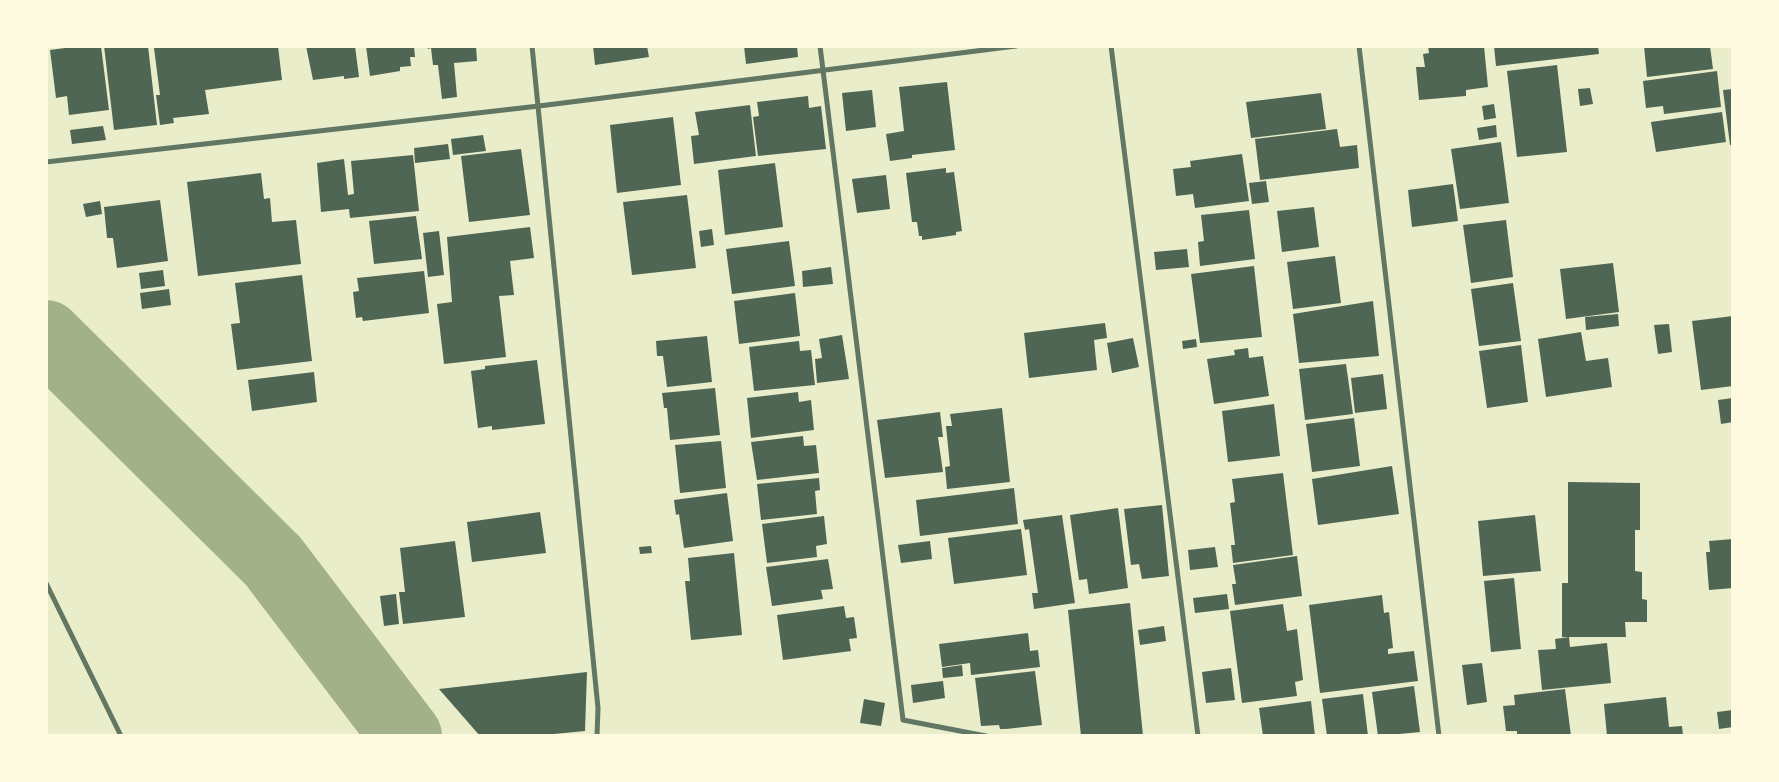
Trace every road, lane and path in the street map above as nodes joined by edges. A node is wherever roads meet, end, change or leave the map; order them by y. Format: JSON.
{"nodes":[{"id":1,"x":532,"y":46,"type":"edge"},
{"id":2,"x":820,"y":46,"type":"edge"},
{"id":3,"x":1016,"y":46,"type":"edge"},
{"id":4,"x":1111,"y":46,"type":"edge"},
{"id":5,"x":1359,"y":46,"type":"edge"},
{"id":6,"x":823,"y":70,"type":"junction"},
{"id":7,"x":539,"y":106,"type":"junction"},
{"id":8,"x":46,"y":162,"type":"edge"},
{"id":9,"x":46,"y":583,"type":"edge"},
{"id":10,"x":121,"y":736,"type":"edge"},
{"id":11,"x":597,"y":736,"type":"edge"},
{"id":12,"x":986,"y":736,"type":"edge"},
{"id":13,"x":1198,"y":736,"type":"edge"},
{"id":14,"x":1439,"y":736,"type":"edge"}],
"edges":[{"from":1,"to":7,"type":"street"},
{"from":2,"to":6,"type":"street"},
{"from":3,"to":6,"type":"street"},
{"from":4,"to":13,"type":"street"},
{"from":5,"to":14,"type":"street"},
{"from":6,"to":7,"type":"street"},
{"from":6,"to":12,"type":"street"},
{"from":7,"to":8,"type":"street"},
{"from":7,"to":11,"type":"street"},
{"from":9,"to":10,"type":"street"}]}
